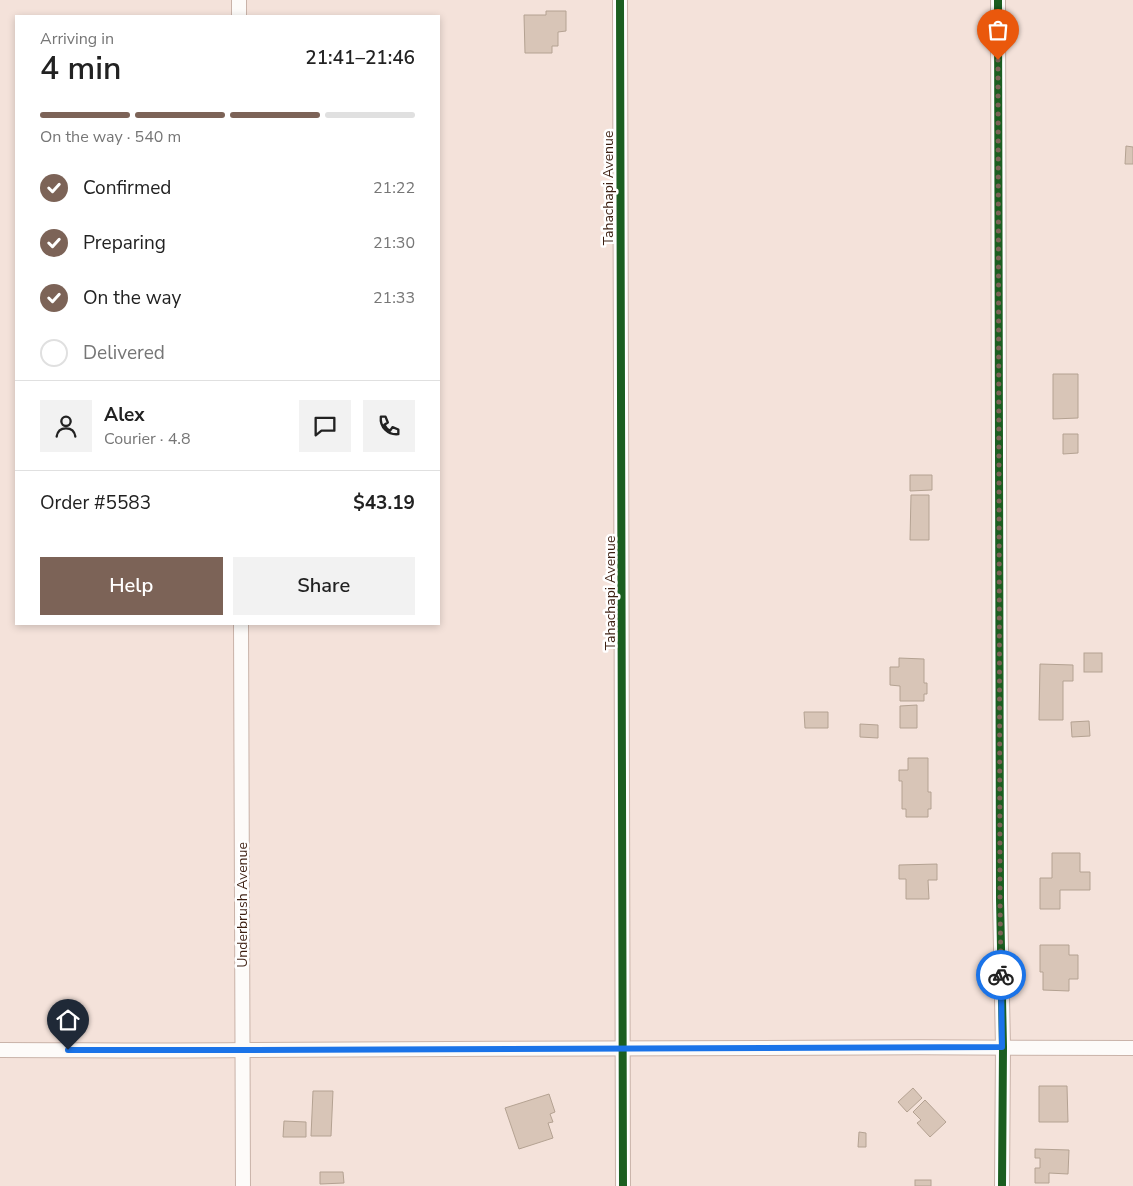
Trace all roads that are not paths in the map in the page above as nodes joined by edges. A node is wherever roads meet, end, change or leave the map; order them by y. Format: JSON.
{"nodes":[{"id":1,"x":239,"y":0,"type":"edge"},
{"id":2,"x":620,"y":0,"type":"edge"},
{"id":3,"x":998,"y":0,"type":"edge"},
{"id":4,"x":240,"y":15,"type":"edge"},
{"id":5,"x":241,"y":625,"type":"edge"},
{"id":6,"x":1002,"y":1047,"type":"junction"},
{"id":7,"x":623,"y":1048,"type":"junction"},
{"id":8,"x":1133,"y":1048,"type":"edge"},
{"id":9,"x":0,"y":1050,"type":"edge"},
{"id":10,"x":243,"y":1050,"type":"junction"},
{"id":11,"x":243,"y":1186,"type":"edge"},
{"id":12,"x":623,"y":1186,"type":"edge"},
{"id":13,"x":1002,"y":1186,"type":"edge"}],
"edges":[{"from":1,"to":4,"type":"street"},
{"from":2,"to":7,"type":"street","name":"Tahachapi Avenue"},
{"from":3,"to":6,"type":"street"},
{"from":5,"to":10,"type":"street","name":"Underbrush Avenue"},
{"from":6,"to":7,"type":"street"},
{"from":6,"to":8,"type":"street"},
{"from":6,"to":13,"type":"street"},
{"from":7,"to":10,"type":"street"},
{"from":7,"to":12,"type":"street","name":"Tahachapi Avenue"},
{"from":9,"to":10,"type":"street"},
{"from":10,"to":11,"type":"street","name":"Underbrush Avenue"}]}
